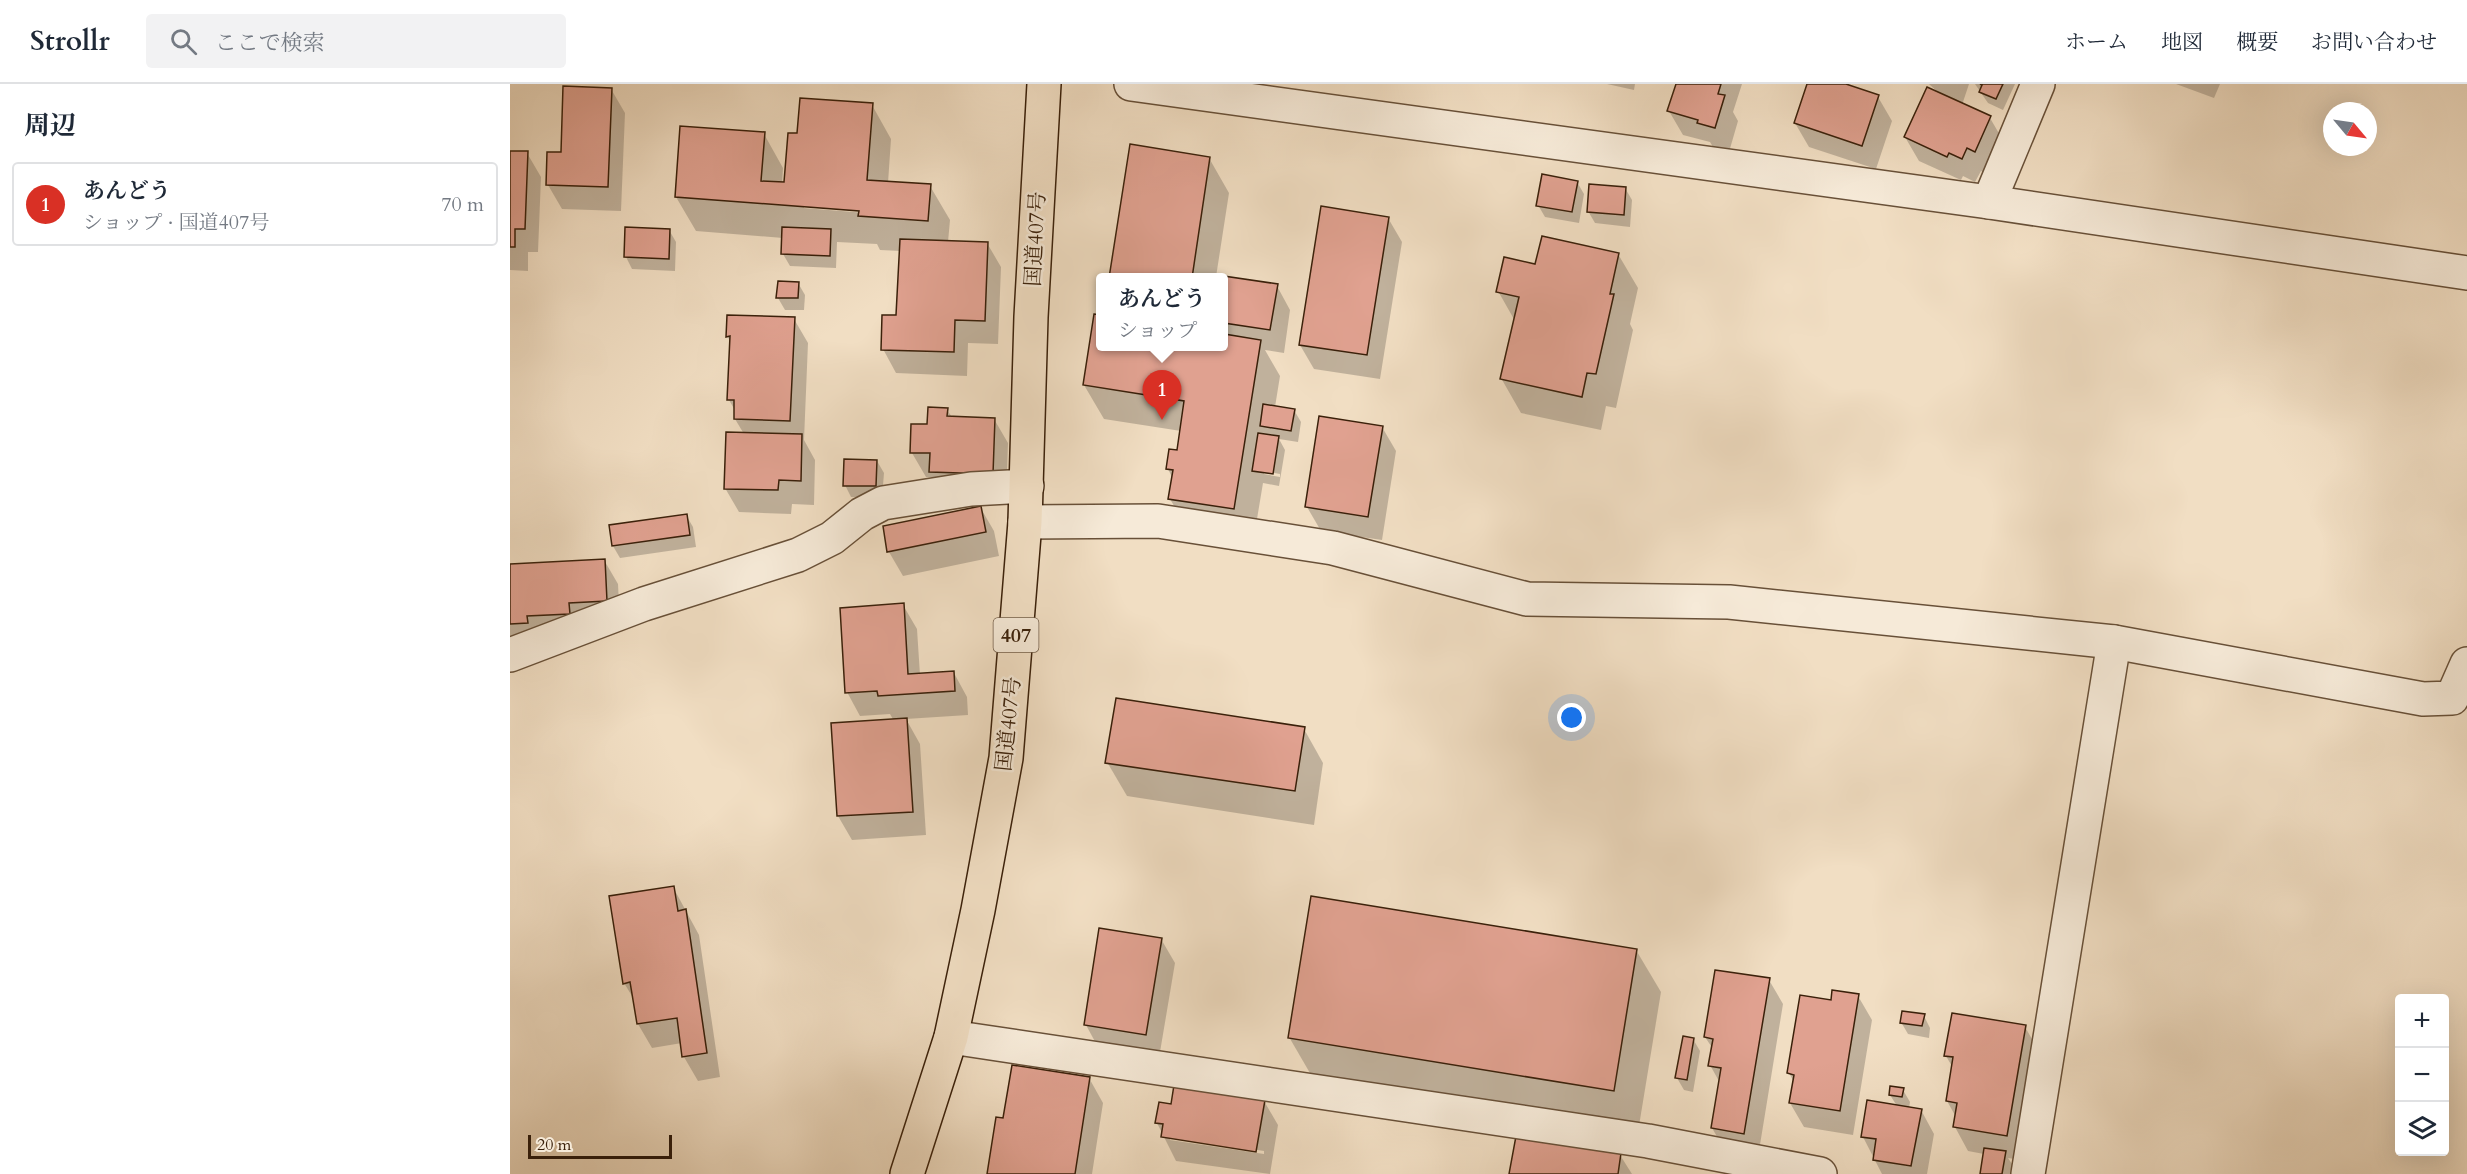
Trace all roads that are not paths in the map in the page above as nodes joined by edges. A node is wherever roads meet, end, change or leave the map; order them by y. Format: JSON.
{"nodes":[{"id":1,"x":1044,"y":84,"type":"edge"},
{"id":2,"x":1131,"y":84,"type":"edge"},
{"id":3,"x":2038,"y":84,"type":"edge"},
{"id":4,"x":1989,"y":202,"type":"junction"},
{"id":5,"x":2467,"y":273,"type":"edge"},
{"id":6,"x":1027,"y":486,"type":"junction"},
{"id":7,"x":1025,"y":522,"type":"junction"},
{"id":8,"x":2114,"y":642,"type":"junction"},
{"id":9,"x":510,"y":655,"type":"edge"},
{"id":10,"x":2467,"y":664,"type":"edge"},
{"id":11,"x":951,"y":1037,"type":"junction"},
{"id":12,"x":907,"y":1174,"type":"edge"},
{"id":13,"x":1820,"y":1174,"type":"edge"},
{"id":14,"x":2028,"y":1174,"type":"edge"}],
"edges":[{"from":1,"to":6,"type":"highway","name":"国道407号","number":"407"},
{"from":2,"to":4,"type":"street"},
{"from":3,"to":4,"type":"street"},
{"from":4,"to":5,"type":"street"},
{"from":6,"to":7,"type":"highway","name":"国道407号","number":"407"},
{"from":6,"to":9,"type":"street"},
{"from":7,"to":8,"type":"street"},
{"from":7,"to":11,"type":"highway","name":"国道407号","number":"407"},
{"from":8,"to":10,"type":"street"},
{"from":8,"to":14,"type":"street"},
{"from":11,"to":12,"type":"highway","name":"国道407号","number":"407"},
{"from":11,"to":13,"type":"street"}]}
